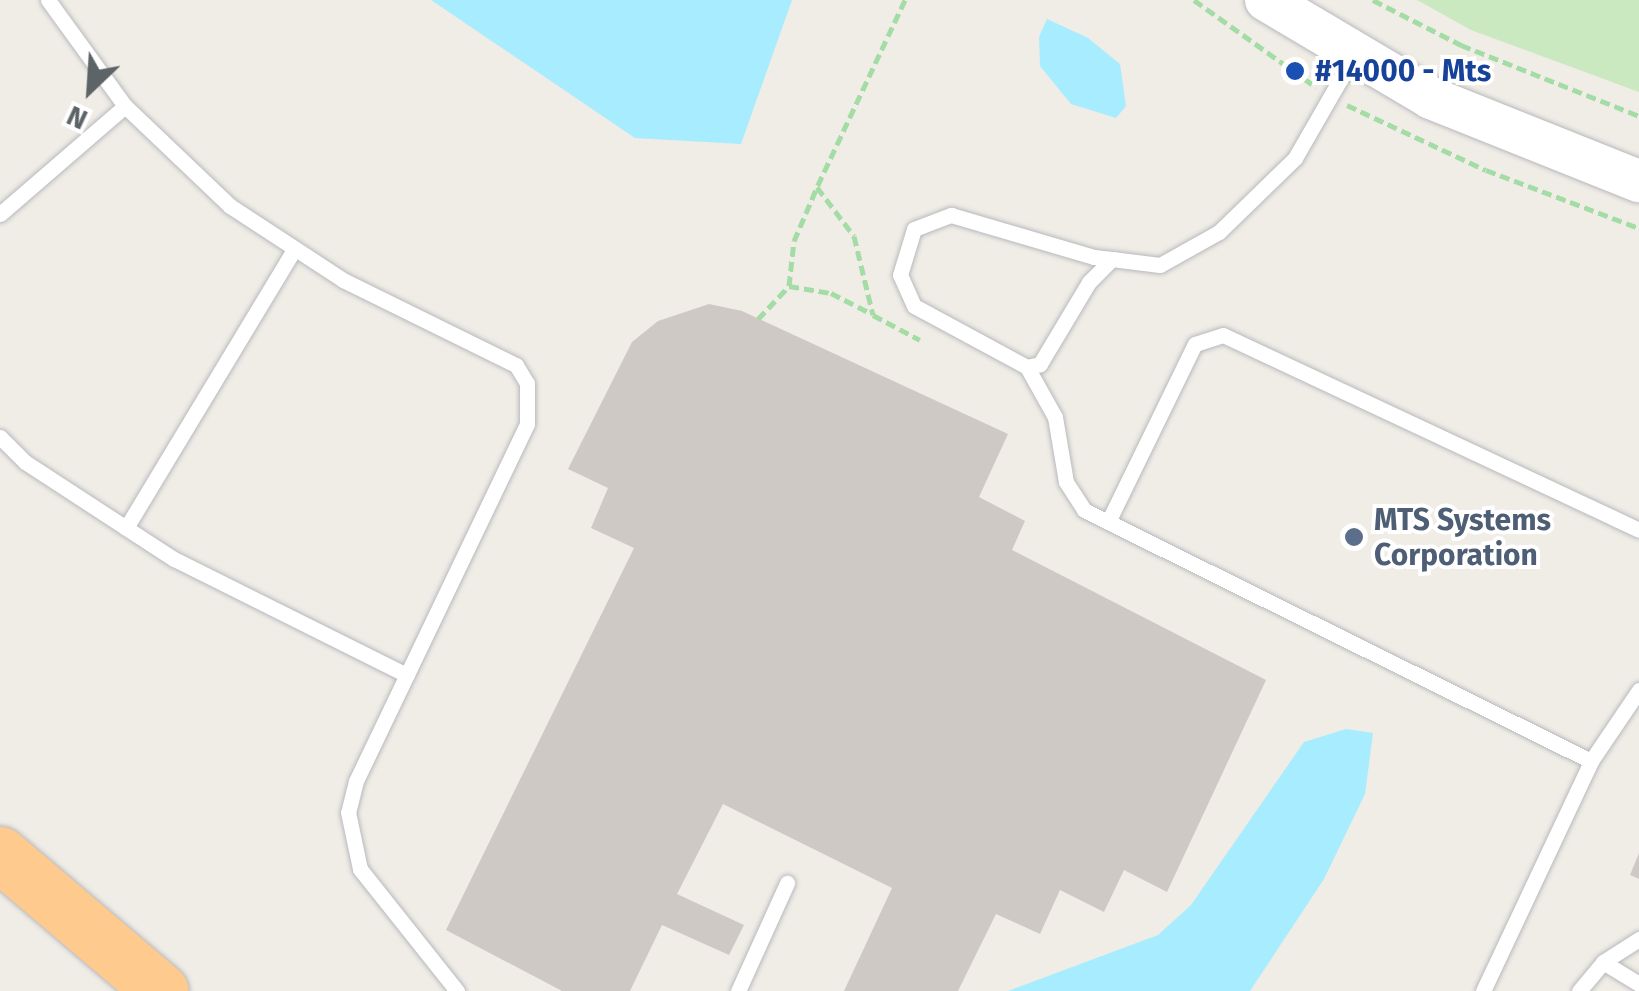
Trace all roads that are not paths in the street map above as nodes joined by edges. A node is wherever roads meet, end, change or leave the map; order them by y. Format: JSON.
{"nodes":[{"id":1,"x":48,"y":0,"type":"edge"},
{"id":2,"x":1266,"y":0,"type":"edge"},
{"id":3,"x":1353,"y":57,"type":"junction"},
{"id":4,"x":125,"y":106,"type":"junction"},
{"id":5,"x":1639,"y":182,"type":"edge"},
{"id":6,"x":0,"y":214,"type":"edge"},
{"id":7,"x":294,"y":250,"type":"junction"},
{"id":8,"x":1112,"y":259,"type":"junction"},
{"id":9,"x":1026,"y":366,"type":"junction"},
{"id":10,"x":0,"y":437,"type":"edge"},
{"id":11,"x":1108,"y":522,"type":"junction"},
{"id":12,"x":126,"y":528,"type":"junction"},
{"id":13,"x":1639,"y":530,"type":"edge"},
{"id":14,"x":407,"y":675,"type":"junction"},
{"id":15,"x":1639,"y":690,"type":"edge"},
{"id":16,"x":1591,"y":761,"type":"junction"},
{"id":17,"x":0,"y":854,"type":"edge"},
{"id":18,"x":787,"y":883,"type":"dead end"},
{"id":19,"x":1639,"y":940,"type":"edge"},
{"id":20,"x":117,"y":953,"type":"junction"},
{"id":21,"x":1603,"y":962,"type":"junction"},
{"id":22,"x":1639,"y":984,"type":"edge"},
{"id":23,"x":161,"y":991,"type":"edge"},
{"id":24,"x":172,"y":991,"type":"edge"},
{"id":25,"x":457,"y":991,"type":"edge"},
{"id":26,"x":738,"y":991,"type":"edge"},
{"id":27,"x":1483,"y":991,"type":"edge"},
{"id":28,"x":1579,"y":991,"type":"edge"}],
"edges":[{"from":1,"to":4,"type":"lane"},
{"from":2,"to":3,"type":"street"},
{"from":3,"to":5,"type":"street"},
{"from":3,"to":8,"type":"lane"},
{"from":4,"to":6,"type":"lane"},
{"from":4,"to":7,"type":"lane"},
{"from":7,"to":12,"type":"lane"},
{"from":7,"to":14,"type":"lane"},
{"from":8,"to":9,"type":"lane"},
{"from":8,"to":9,"type":"lane"},
{"from":9,"to":11,"type":"lane"},
{"from":10,"to":12,"type":"lane"},
{"from":11,"to":13,"type":"lane"},
{"from":11,"to":16,"type":"lane"},
{"from":12,"to":14,"type":"lane"},
{"from":14,"to":25,"type":"lane"},
{"from":15,"to":16,"type":"lane"},
{"from":16,"to":27,"type":"lane"},
{"from":17,"to":20,"type":"highway"},
{"from":18,"to":26,"type":"lane"},
{"from":19,"to":21,"type":"lane"},
{"from":20,"to":23,"type":"highway"},
{"from":20,"to":24,"type":"highway"},
{"from":21,"to":22,"type":"lane"},
{"from":21,"to":28,"type":"lane"}]}
